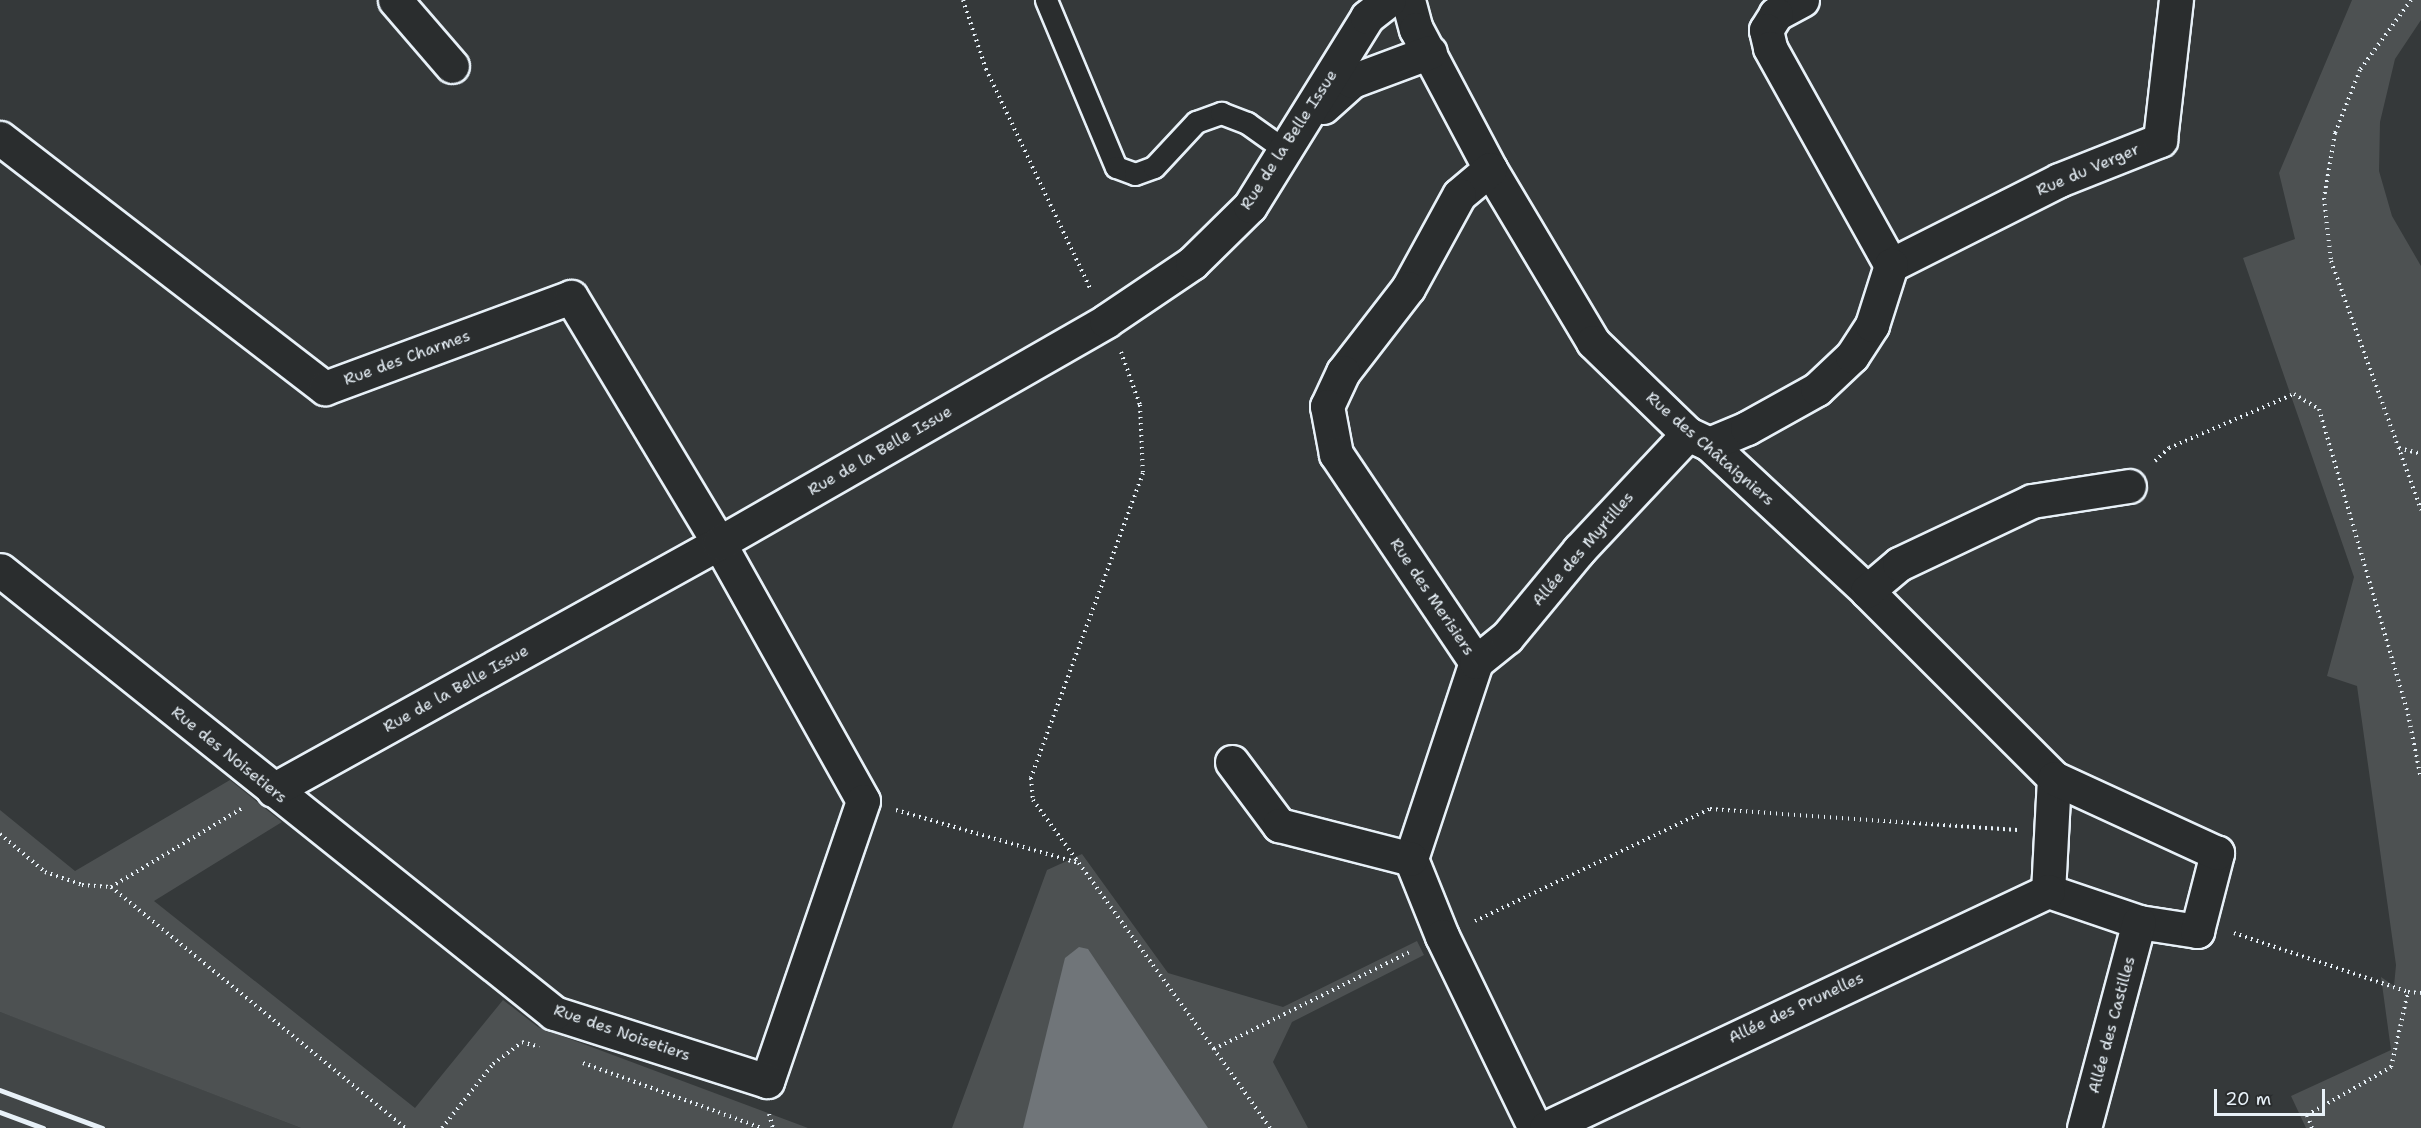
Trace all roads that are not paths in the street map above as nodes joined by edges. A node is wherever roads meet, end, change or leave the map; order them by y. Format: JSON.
{"nodes":[{"id":1,"x":395,"y":0,"type":"edge"},
{"id":2,"x":1046,"y":0,"type":"edge"},
{"id":3,"x":1389,"y":0,"type":"edge"},
{"id":4,"x":1408,"y":0,"type":"edge"},
{"id":5,"x":1802,"y":0,"type":"edge"},
{"id":6,"x":2176,"y":0,"type":"edge"},
{"id":7,"x":1430,"y":52,"type":"junction"},
{"id":8,"x":452,"y":66,"type":"dead end"},
{"id":9,"x":0,"y":138,"type":"edge"},
{"id":10,"x":1291,"y":141,"type":"junction"},
{"id":11,"x":1490,"y":170,"type":"junction"},
{"id":12,"x":1891,"y":265,"type":"junction"},
{"id":13,"x":1699,"y":439,"type":"junction"},
{"id":14,"x":2129,"y":486,"type":"road end"},
{"id":15,"x":719,"y":543,"type":"junction"},
{"id":16,"x":0,"y":570,"type":"edge"},
{"id":17,"x":1867,"y":591,"type":"junction"},
{"id":18,"x":1476,"y":662,"type":"junction"},
{"id":19,"x":1232,"y":762,"type":"dead end"},
{"id":20,"x":2054,"y":778,"type":"junction"},
{"id":21,"x":273,"y":790,"type":"junction"},
{"id":22,"x":1411,"y":859,"type":"junction"},
{"id":23,"x":2048,"y":891,"type":"junction"},
{"id":24,"x":2139,"y":921,"type":"junction"},
{"id":25,"x":1534,"y":1128,"type":"edge"},
{"id":26,"x":1546,"y":1128,"type":"edge"},
{"id":27,"x":2084,"y":1128,"type":"edge"}],
"edges":[{"from":1,"to":8,"type":"street"},
{"from":2,"to":10,"type":"lane"},
{"from":3,"to":10,"type":"street","name":"Rue de la Belle Issue"},
{"from":4,"to":7,"type":"street","name":"Rue des Châtaigniers"},
{"from":5,"to":12,"type":"street"},
{"from":6,"to":12,"type":"street","name":"Rue du Verger"},
{"from":7,"to":10,"type":"street"},
{"from":7,"to":11,"type":"street","name":"Rue des Châtaigniers"},
{"from":9,"to":15,"type":"street","name":"Rue des Charmes"},
{"from":10,"to":15,"type":"street","name":"Rue de la Belle Issue"},
{"from":11,"to":13,"type":"street","name":"Rue des Châtaigniers"},
{"from":11,"to":18,"type":"street","name":"Rue des Merisiers"},
{"from":12,"to":13,"type":"street"},
{"from":13,"to":17,"type":"street","name":"Rue des Châtaigniers"},
{"from":13,"to":18,"type":"street","name":"Allée des Myrtilles"},
{"from":14,"to":17,"type":"street"},
{"from":15,"to":21,"type":"street","name":"Rue de la Belle Issue"},
{"from":15,"to":21,"type":"street","name":"Rue des Noisetiers"},
{"from":16,"to":21,"type":"street","name":"Rue des Noisetiers"},
{"from":17,"to":20,"type":"street","name":"Rue des Châtaigniers"},
{"from":18,"to":22,"type":"street","name":"Rue des Merisiers"},
{"from":19,"to":22,"type":"street"},
{"from":20,"to":23,"type":"street"},
{"from":20,"to":24,"type":"street","name":"Rue des Châtaigniers"},
{"from":22,"to":25,"type":"street"},
{"from":23,"to":24,"type":"street"},
{"from":23,"to":26,"type":"street","name":"Allée des Prunelles"},
{"from":24,"to":27,"type":"street","name":"Allée des Castilles"}]}
